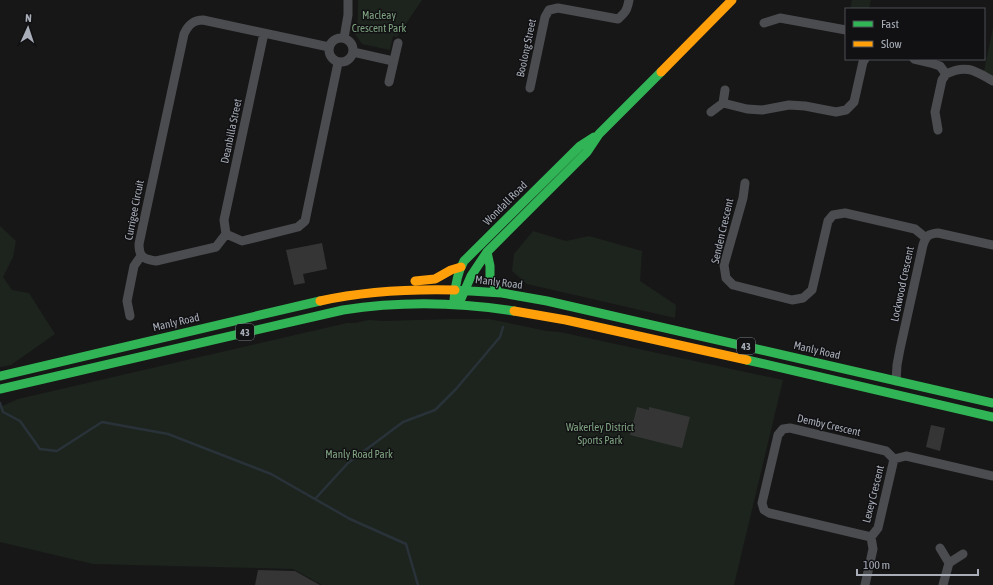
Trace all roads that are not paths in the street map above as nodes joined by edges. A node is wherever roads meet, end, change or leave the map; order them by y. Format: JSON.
{"nodes":[{"id":1,"x":348,"y":0,"type":"edge"},
{"id":2,"x":629,"y":0,"type":"edge"},
{"id":3,"x":732,"y":0,"type":"edge"},
{"id":4,"x":764,"y":22,"type":"dead end"},
{"id":5,"x":845,"y":30,"type":"edge"},
{"id":6,"x":264,"y":33,"type":"junction"},
{"id":7,"x":344,"y":38,"type":"junction"},
{"id":8,"x":398,"y":43,"type":"dead end"},
{"id":9,"x":329,"y":47,"type":"junction"},
{"id":10,"x":353,"y":52,"type":"junction"},
{"id":11,"x":864,"y":60,"type":"edge"},
{"id":12,"x":918,"y":60,"type":"edge"},
{"id":13,"x":394,"y":61,"type":"junction"},
{"id":14,"x":338,"y":63,"type":"junction"},
{"id":15,"x":946,"y":74,"type":"junction"},
{"id":16,"x":993,"y":81,"type":"edge"},
{"id":17,"x":388,"y":82,"type":"dead end"},
{"id":18,"x":530,"y":88,"type":"dead end"},
{"id":19,"x":725,"y":90,"type":"dead end"},
{"id":20,"x":723,"y":103,"type":"junction"},
{"id":21,"x":711,"y":112,"type":"dead end"},
{"id":22,"x":938,"y":130,"type":"dead end"},
{"id":23,"x":599,"y":134,"type":"junction"},
{"id":24,"x":745,"y":183,"type":"dead end"},
{"id":25,"x":226,"y":234,"type":"junction"},
{"id":26,"x":926,"y":238,"type":"junction"},
{"id":27,"x":993,"y":244,"type":"edge"},
{"id":28,"x":487,"y":252,"type":"junction"},
{"id":29,"x":141,"y":256,"type":"junction"},
{"id":30,"x":461,"y":266,"type":"junction"},
{"id":31,"x":460,"y":290,"type":"junction"},
{"id":32,"x":498,"y":293,"type":"junction"},
{"id":33,"x":336,"y":298,"type":"junction"},
{"id":34,"x":457,"y":305,"type":"junction"},
{"id":35,"x":130,"y":316,"type":"dead end"},
{"id":36,"x":0,"y":376,"type":"edge"},
{"id":37,"x":896,"y":381,"type":"junction"},
{"id":38,"x":0,"y":389,"type":"edge"},
{"id":39,"x":993,"y":403,"type":"edge"},
{"id":40,"x":993,"y":417,"type":"edge"},
{"id":41,"x":894,"y":459,"type":"junction"},
{"id":42,"x":993,"y":476,"type":"edge"},
{"id":43,"x":871,"y":537,"type":"junction"},
{"id":44,"x":940,"y":548,"type":"dead end"},
{"id":45,"x":963,"y":554,"type":"dead end"},
{"id":46,"x":949,"y":563,"type":"junction"},
{"id":47,"x":865,"y":585,"type":"edge"},
{"id":48,"x":943,"y":585,"type":"edge"}],
"edges":[{"from":1,"to":7,"type":"street"},
{"from":2,"to":18,"type":"street","name":"Boolong Street"},
{"from":3,"to":23,"type":"main road","name":"Wondall Road"},
{"from":4,"to":5,"type":"street"},
{"from":6,"to":9,"type":"street","name":"Currigee Circuit"},
{"from":6,"to":25,"type":"street","name":"Deanbilla Street"},
{"from":6,"to":29,"type":"street","name":"Currigee Circuit"},
{"from":7,"to":9,"type":"street"},
{"from":7,"to":10,"type":"street"},
{"from":8,"to":13,"type":"street"},
{"from":9,"to":14,"type":"street"},
{"from":10,"to":13,"type":"street"},
{"from":10,"to":14,"type":"street"},
{"from":11,"to":20,"type":"street"},
{"from":12,"to":15,"type":"street"},
{"from":13,"to":17,"type":"street"},
{"from":14,"to":25,"type":"street"},
{"from":15,"to":16,"type":"street"},
{"from":15,"to":22,"type":"street"},
{"from":19,"to":20,"type":"street"},
{"from":20,"to":21,"type":"street"},
{"from":23,"to":28,"type":"main road","name":"Wondall Road"},
{"from":23,"to":30,"type":"main road","name":"Wondall Road"},
{"from":24,"to":26,"type":"street","name":"Senden Crescent"},
{"from":25,"to":29,"type":"street","name":"Currigee Circuit"},
{"from":26,"to":27,"type":"street","name":"Lockwood Crescent"},
{"from":26,"to":37,"type":"street","name":"Lockwood Crescent"},
{"from":28,"to":31,"type":"main road","name":"Wondall Road"},
{"from":28,"to":32,"type":"main road"},
{"from":29,"to":35,"type":"street"},
{"from":30,"to":31,"type":"main road","name":"Wondall Road"},
{"from":30,"to":33,"type":"main road"},
{"from":31,"to":32,"type":"main road","name":"Manly Road","number":"43"},
{"from":31,"to":33,"type":"main road","name":"Manly Road","number":"43"},
{"from":31,"to":34,"type":"main road","name":"Wondall Road"},
{"from":32,"to":37,"type":"main road","name":"Manly Road","number":"43"},
{"from":33,"to":36,"type":"main road","name":"Manly Road","number":"43"},
{"from":34,"to":38,"type":"main road","number":"43"},
{"from":34,"to":40,"type":"main road","number":"43"},
{"from":37,"to":39,"type":"main road","name":"Manly Road","number":"43"},
{"from":41,"to":42,"type":"street","name":"Lexey Crescent"},
{"from":41,"to":43,"type":"street","name":"Lexey Crescent"},
{"from":41,"to":43,"type":"street","name":"Demby Crescent"},
{"from":43,"to":47,"type":"street","name":"Lexey Crescent"},
{"from":44,"to":46,"type":"street"},
{"from":45,"to":46,"type":"street"},
{"from":46,"to":48,"type":"street"}]}
